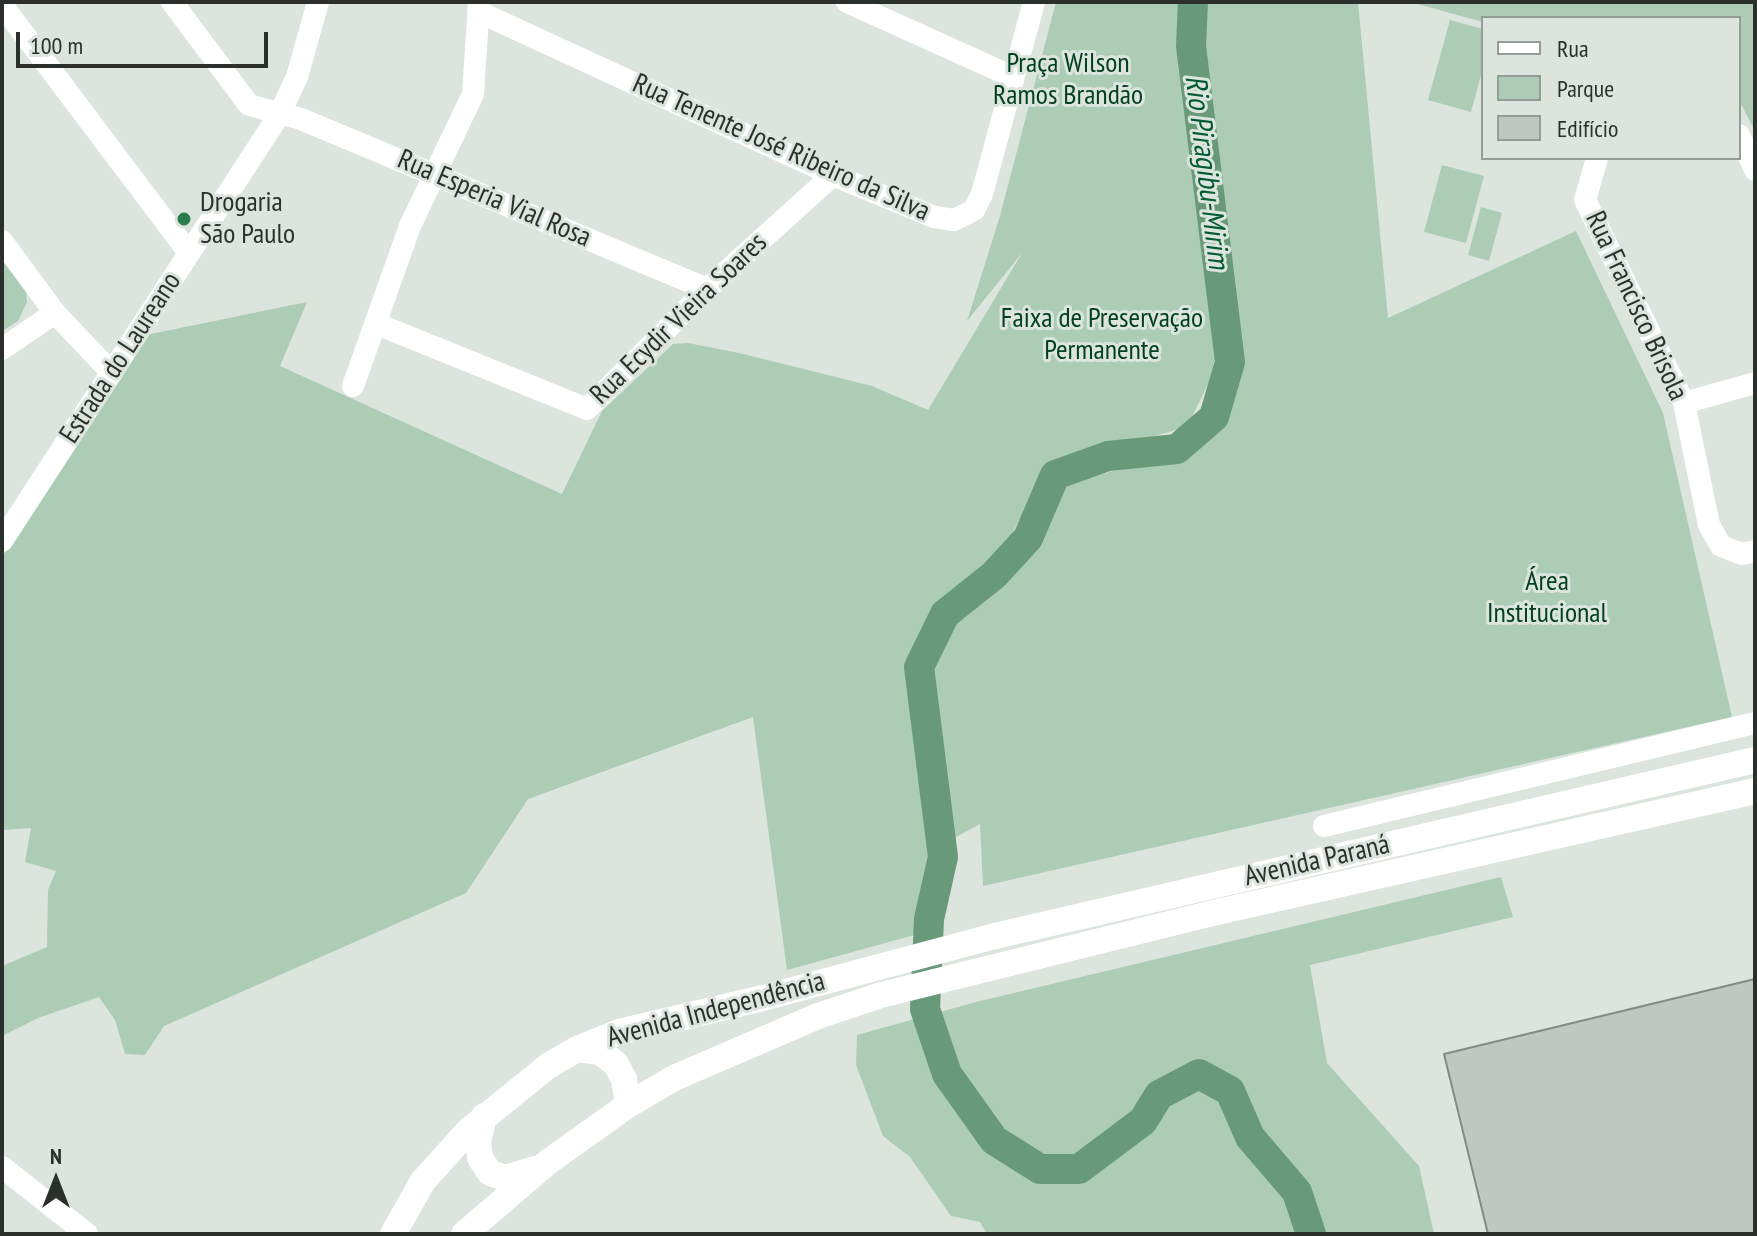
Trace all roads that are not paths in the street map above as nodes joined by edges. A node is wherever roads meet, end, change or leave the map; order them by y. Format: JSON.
{"nodes":[{"id":1,"x":318,"y":2,"type":"edge"},
{"id":2,"x":847,"y":2,"type":"edge"},
{"id":3,"x":1034,"y":2,"type":"edge"},
{"id":4,"x":2,"y":5,"type":"edge"},
{"id":5,"x":180,"y":5,"type":"edge"},
{"id":6,"x":479,"y":7,"type":"edge"},
{"id":7,"x":1013,"y":77,"type":"junction"},
{"id":8,"x":279,"y":115,"type":"junction"},
{"id":9,"x":1741,"y":139,"type":"edge"},
{"id":10,"x":1596,"y":160,"type":"edge"},
{"id":11,"x":1755,"y":170,"type":"edge"},
{"id":12,"x":434,"y":174,"type":"junction"},
{"id":13,"x":833,"y":175,"type":"junction"},
{"id":14,"x":2,"y":241,"type":"edge"},
{"id":15,"x":189,"y":253,"type":"junction"},
{"id":16,"x":707,"y":289,"type":"junction"},
{"id":17,"x":55,"y":313,"type":"junction"},
{"id":18,"x":377,"y":324,"type":"junction"},
{"id":19,"x":2,"y":349,"type":"edge"},
{"id":20,"x":112,"y":373,"type":"junction"},
{"id":21,"x":1755,"y":383,"type":"edge"},
{"id":22,"x":353,"y":386,"type":"dead end"},
{"id":23,"x":1684,"y":403,"type":"junction"},
{"id":24,"x":2,"y":541,"type":"edge"},
{"id":25,"x":1755,"y":551,"type":"edge"},
{"id":26,"x":1755,"y":723,"type":"edge"},
{"id":27,"x":1755,"y":760,"type":"edge"},
{"id":28,"x":1755,"y":791,"type":"edge"},
{"id":29,"x":1324,"y":826,"type":"dead end"},
{"id":30,"x":881,"y":966,"type":"joint"},
{"id":31,"x":881,"y":995,"type":"joint"},
{"id":32,"x":577,"y":1049,"type":"junction"},
{"id":33,"x":628,"y":1105,"type":"junction"},
{"id":34,"x":484,"y":1116,"type":"junction"},
{"id":35,"x":548,"y":1162,"type":"junction"},
{"id":36,"x":2,"y":1167,"type":"edge"},
{"id":37,"x":87,"y":1234,"type":"edge"},
{"id":38,"x":393,"y":1234,"type":"edge"},
{"id":39,"x":464,"y":1234,"type":"edge"}],
"edges":[{"from":1,"to":8,"type":"street","name":"Estrada do Laureano"},
{"from":2,"to":7,"type":"street"},
{"from":3,"to":7,"type":"street","name":"Rua Tenente José Ribeiro da Silva"},
{"from":4,"to":15,"type":"street"},
{"from":5,"to":8,"type":"street","name":"Rua Esperia Vial Rosa"},
{"from":6,"to":12,"type":"street"},
{"from":6,"to":13,"type":"street","name":"Rua Tenente José Ribeiro da Silva"},
{"from":7,"to":13,"type":"street","name":"Rua Tenente José Ribeiro da Silva"},
{"from":8,"to":12,"type":"street","name":"Rua Esperia Vial Rosa"},
{"from":8,"to":15,"type":"street","name":"Estrada do Laureano"},
{"from":9,"to":11,"type":"street"},
{"from":10,"to":23,"type":"street","name":"Rua Francisco Brisola"},
{"from":12,"to":16,"type":"street","name":"Rua Esperia Vial Rosa"},
{"from":12,"to":18,"type":"street"},
{"from":13,"to":16,"type":"street","name":"Rua Ecydir Vieira Soares"},
{"from":14,"to":17,"type":"street"},
{"from":15,"to":20,"type":"street","name":"Estrada do Laureano"},
{"from":16,"to":18,"type":"street","name":"Rua Ecydir Vieira Soares"},
{"from":17,"to":19,"type":"street"},
{"from":17,"to":20,"type":"street"},
{"from":18,"to":22,"type":"street"},
{"from":20,"to":24,"type":"street","name":"Estrada do Laureano"},
{"from":21,"to":23,"type":"street"},
{"from":23,"to":25,"type":"street","name":"Rua Francisco Brisola"},
{"from":26,"to":29,"type":"street"},
{"from":27,"to":30,"type":"main road","name":"Avenida Paraná"},
{"from":28,"to":31,"type":"main road","name":"Avenida Paraná"},
{"from":30,"to":32,"type":"main road","name":"Avenida Independência"},
{"from":31,"to":33,"type":"main road","name":"Avenida Independência"},
{"from":32,"to":33,"type":"main road"},
{"from":32,"to":34,"type":"main road","name":"Avenida Independência"},
{"from":33,"to":35,"type":"main road","name":"Avenida Independência"},
{"from":34,"to":35,"type":"main road"},
{"from":34,"to":38,"type":"main road","name":"Avenida Independência"},
{"from":35,"to":39,"type":"main road","name":"Avenida Independência"},
{"from":36,"to":37,"type":"street"}]}
